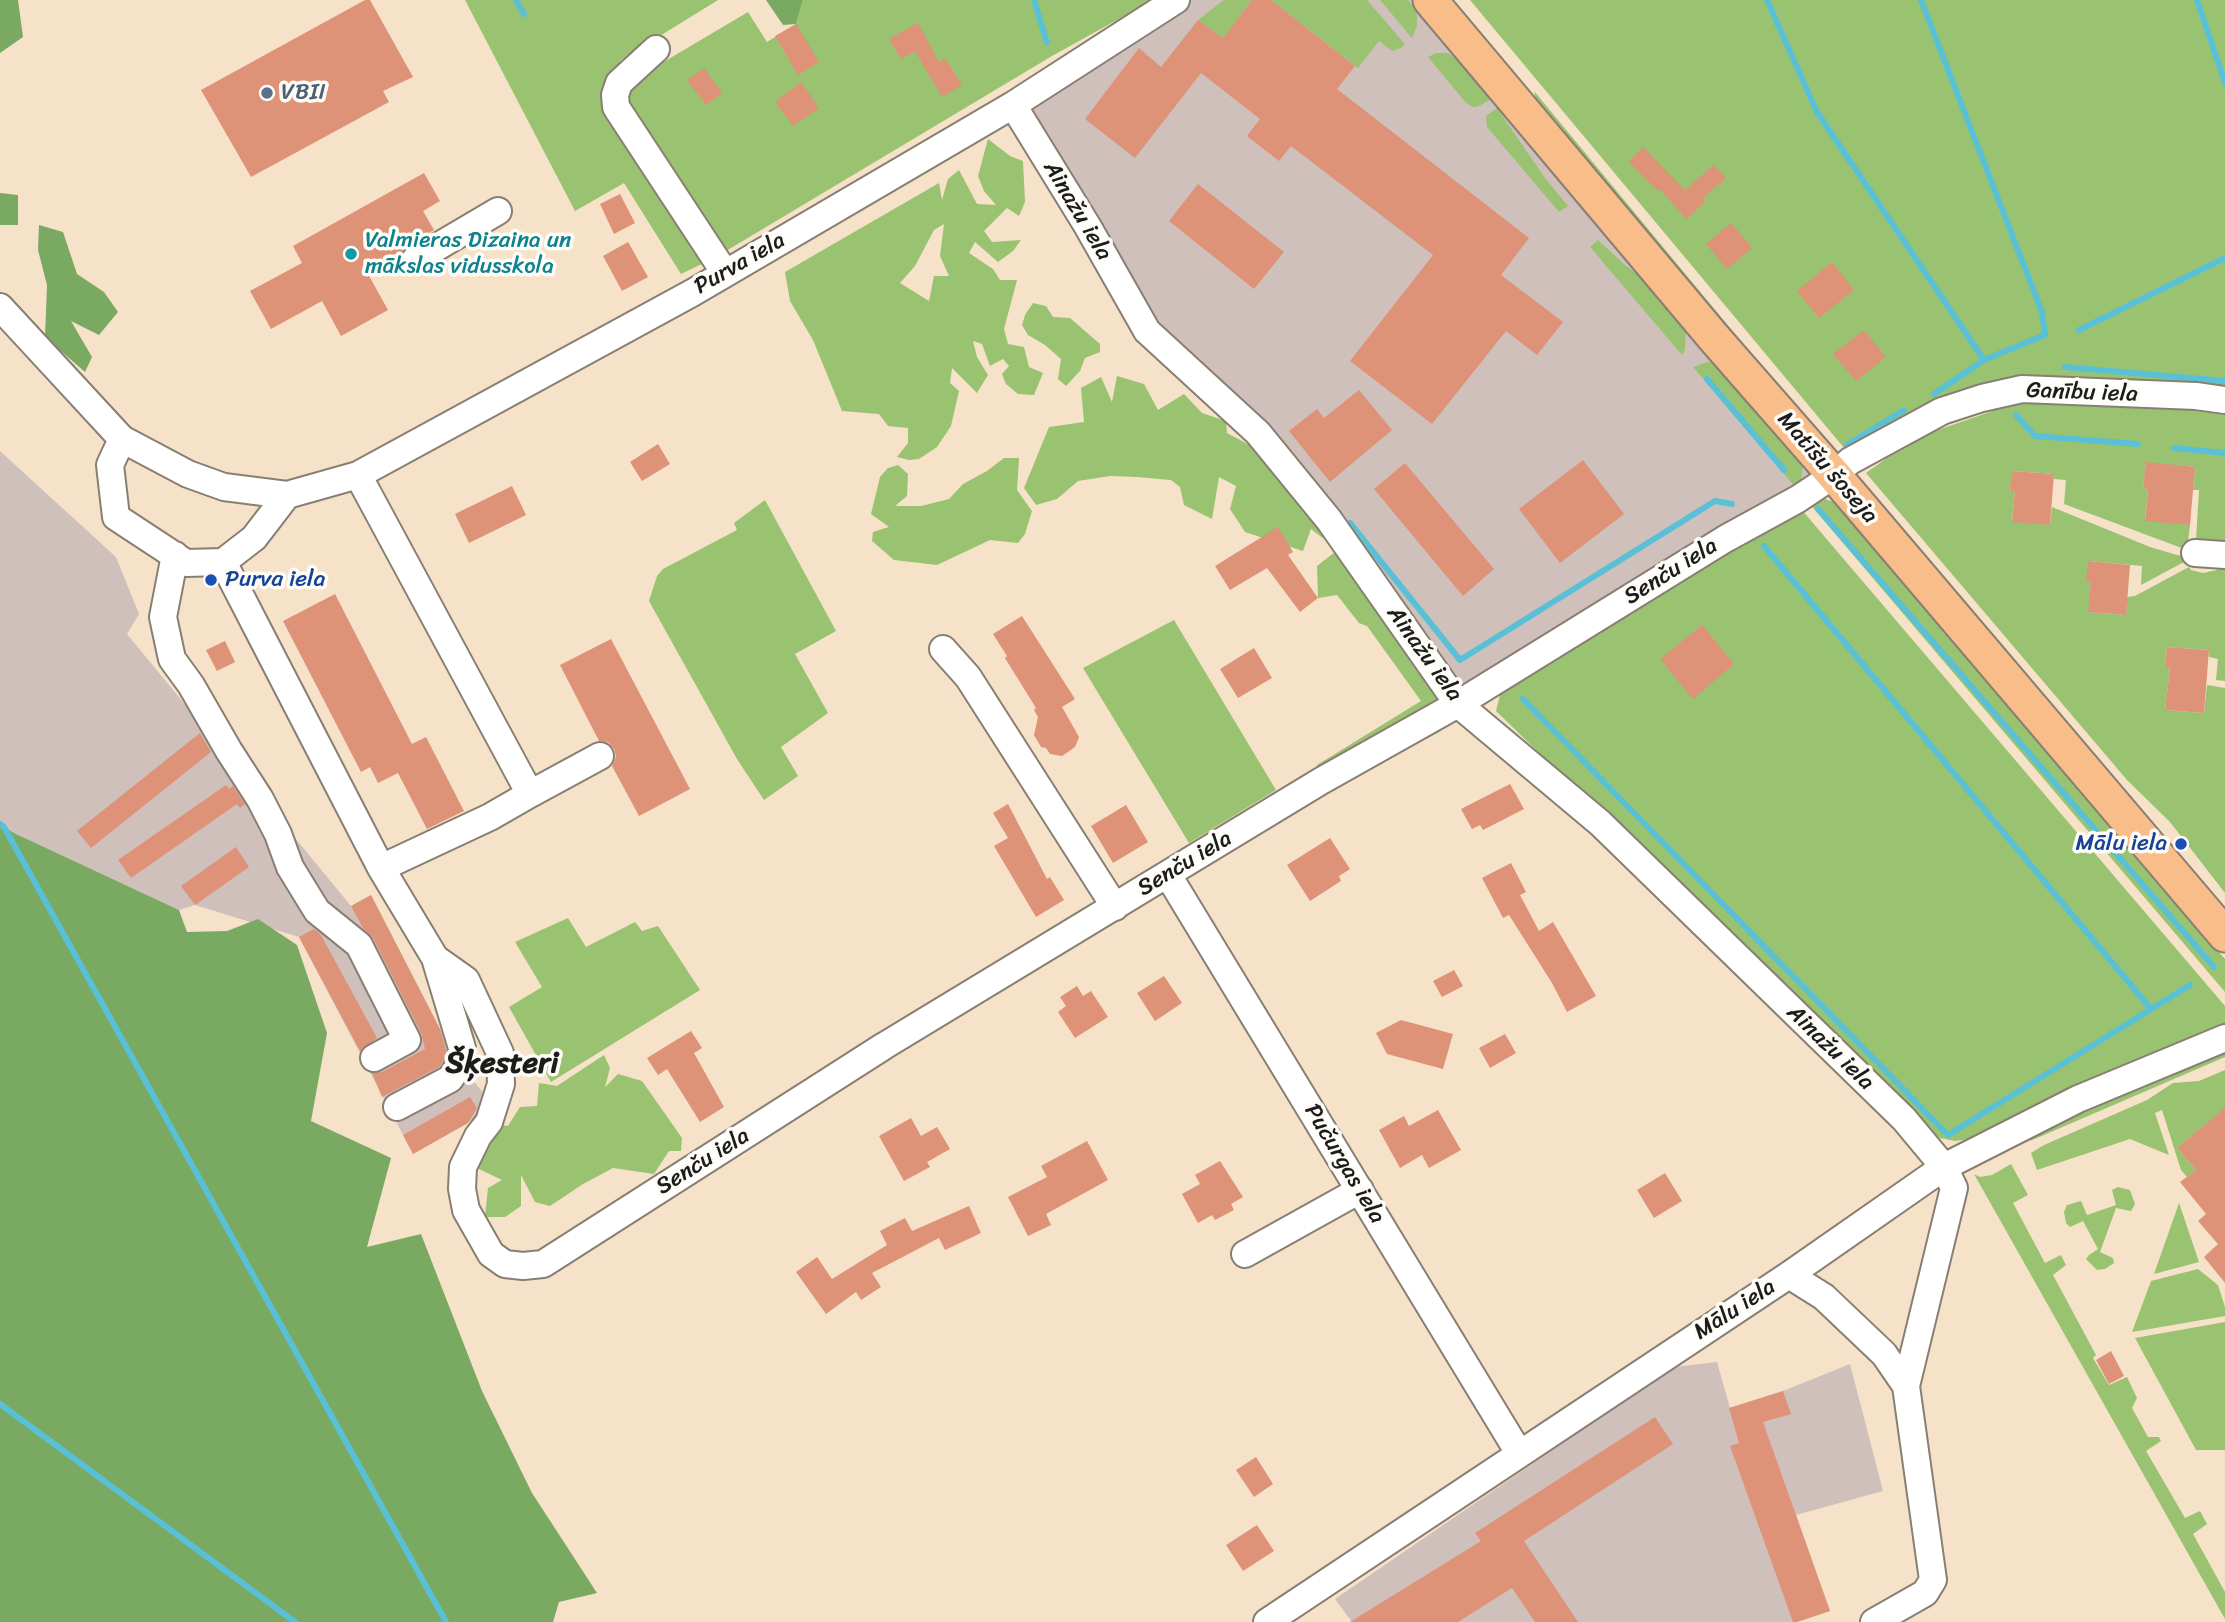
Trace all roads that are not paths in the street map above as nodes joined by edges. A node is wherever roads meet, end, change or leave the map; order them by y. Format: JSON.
{"nodes":[{"id":1,"x":1176,"y":0,"type":"edge"},
{"id":2,"x":1430,"y":0,"type":"edge"},
{"id":3,"x":656,"y":49,"type":"dead end"},
{"id":4,"x":1013,"y":105,"type":"junction"},
{"id":5,"x":498,"y":211,"type":"dead end"},
{"id":6,"x":415,"y":260,"type":"dead end"},
{"id":7,"x":725,"y":273,"type":"junction"},
{"id":8,"x":0,"y":307,"type":"edge"},
{"id":9,"x":2225,"y":400,"type":"edge"},
{"id":10,"x":122,"y":439,"type":"junction"},
{"id":11,"x":358,"y":475,"type":"junction"},
{"id":12,"x":1834,"y":475,"type":"junction"},
{"id":13,"x":287,"y":495,"type":"junction"},
{"id":14,"x":2194,"y":553,"type":"dead end"},
{"id":15,"x":175,"y":555,"type":"junction"},
{"id":16,"x":2225,"y":555,"type":"edge"},
{"id":17,"x":223,"y":562,"type":"junction"},
{"id":18,"x":943,"y":649,"type":"dead end"},
{"id":19,"x":1458,"y":704,"type":"junction"},
{"id":20,"x":600,"y":756,"type":"dead end"},
{"id":21,"x":530,"y":794,"type":"junction"},
{"id":22,"x":381,"y":868,"type":"junction"},
{"id":23,"x":1168,"y":875,"type":"junction"},
{"id":24,"x":1115,"y":907,"type":"junction"},
{"id":25,"x":2225,"y":935,"type":"edge"},
{"id":26,"x":435,"y":958,"type":"junction"},
{"id":27,"x":2225,"y":1038,"type":"edge"},
{"id":28,"x":374,"y":1058,"type":"dead end"},
{"id":29,"x":397,"y":1107,"type":"dead end"},
{"id":30,"x":1944,"y":1167,"type":"junction"},
{"id":31,"x":1360,"y":1190,"type":"junction"},
{"id":32,"x":1245,"y":1254,"type":"dead end"},
{"id":33,"x":1789,"y":1275,"type":"junction"},
{"id":34,"x":1906,"y":1386,"type":"junction"},
{"id":35,"x":1519,"y":1453,"type":"junction"},
{"id":36,"x":1281,"y":1619,"type":"edge"},
{"id":37,"x":1874,"y":1622,"type":"edge"}],
"edges":[{"from":1,"to":4,"type":"street","name":"Purva iela"},
{"from":2,"to":12,"type":"main road","name":"Matīšu šoseja"},
{"from":3,"to":7,"type":"street"},
{"from":4,"to":7,"type":"street","name":"Purva iela"},
{"from":4,"to":19,"type":"street","name":"Ainažu iela"},
{"from":5,"to":6,"type":"street"},
{"from":7,"to":11,"type":"street","name":"Purva iela"},
{"from":8,"to":10,"type":"street","name":"Purva iela"},
{"from":9,"to":12,"type":"street","name":"Ganību iela"},
{"from":10,"to":13,"type":"street","name":"Purva iela"},
{"from":10,"to":15,"type":"street"},
{"from":11,"to":13,"type":"street","name":"Purva iela"},
{"from":11,"to":21,"type":"street"},
{"from":12,"to":19,"type":"street","name":"Senču iela"},
{"from":12,"to":25,"type":"main road","name":"Matīšu šoseja"},
{"from":13,"to":17,"type":"street"},
{"from":14,"to":16,"type":"street"},
{"from":15,"to":17,"type":"street"},
{"from":15,"to":28,"type":"street"},
{"from":17,"to":22,"type":"street"},
{"from":18,"to":24,"type":"street"},
{"from":19,"to":23,"type":"street","name":"Senču iela"},
{"from":19,"to":30,"type":"street","name":"Ainažu iela"},
{"from":20,"to":21,"type":"street"},
{"from":21,"to":22,"type":"street"},
{"from":22,"to":26,"type":"street"},
{"from":23,"to":24,"type":"street","name":"Senču iela"},
{"from":23,"to":31,"type":"street","name":"Pučurgas iela"},
{"from":24,"to":26,"type":"street","name":"Senču iela"},
{"from":26,"to":29,"type":"street"},
{"from":27,"to":30,"type":"street","name":"Mālu iela"},
{"from":30,"to":33,"type":"street","name":"Mālu iela"},
{"from":30,"to":34,"type":"street"},
{"from":31,"to":32,"type":"street"},
{"from":31,"to":35,"type":"street","name":"Pučurgas iela"},
{"from":33,"to":34,"type":"street"},
{"from":33,"to":35,"type":"street","name":"Mālu iela"},
{"from":34,"to":37,"type":"street"},
{"from":35,"to":36,"type":"street","name":"Mālu iela"}]}
